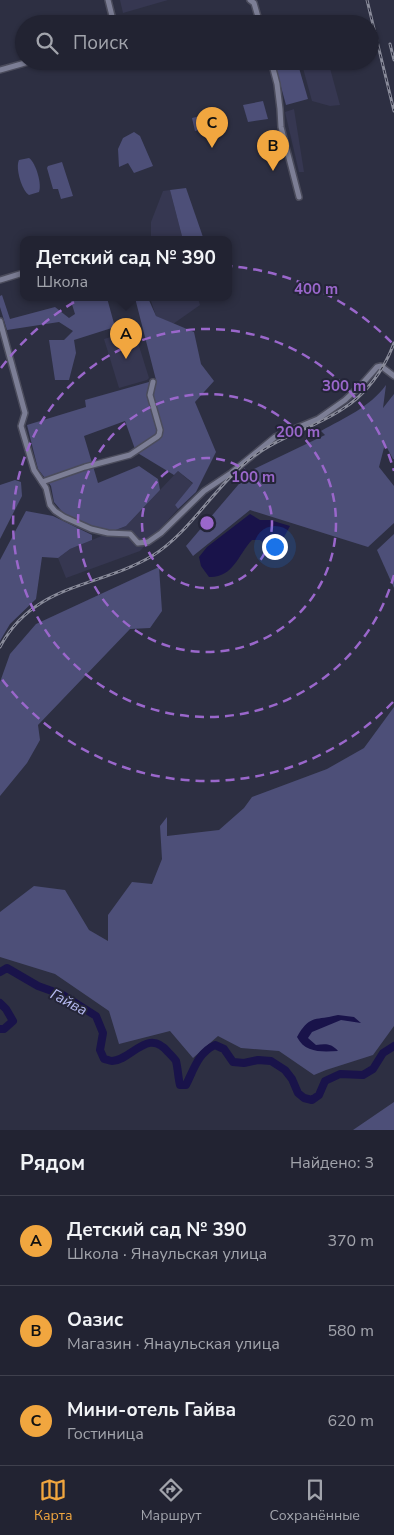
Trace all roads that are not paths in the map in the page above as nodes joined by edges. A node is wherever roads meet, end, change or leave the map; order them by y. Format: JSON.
{"nodes":[{"id":1,"x":108,"y":0,"type":"edge"},
{"id":2,"x":250,"y":0,"type":"edge"},
{"id":3,"x":112,"y":15,"type":"edge"},
{"id":4,"x":257,"y":15,"type":"edge"},
{"id":5,"x":15,"y":66,"type":"edge"},
{"id":6,"x":0,"y":70,"type":"edge"},
{"id":7,"x":273,"y":70,"type":"edge"},
{"id":8,"x":299,"y":197,"type":"dead end"},
{"id":9,"x":20,"y":274,"type":"edge"},
{"id":10,"x":0,"y":280,"type":"edge"},
{"id":11,"x":0,"y":321,"type":"edge"},
{"id":12,"x":394,"y":376,"type":"edge"},
{"id":13,"x":153,"y":382,"type":"dead end"},
{"id":14,"x":42,"y":482,"type":"junction"}],
"edges":[{"from":1,"to":3,"type":"street"},
{"from":2,"to":4,"type":"street"},
{"from":5,"to":6,"type":"street"},
{"from":7,"to":8,"type":"street"},
{"from":9,"to":10,"type":"street"},
{"from":11,"to":14,"type":"street"},
{"from":12,"to":14,"type":"street"},
{"from":13,"to":14,"type":"street"}]}
